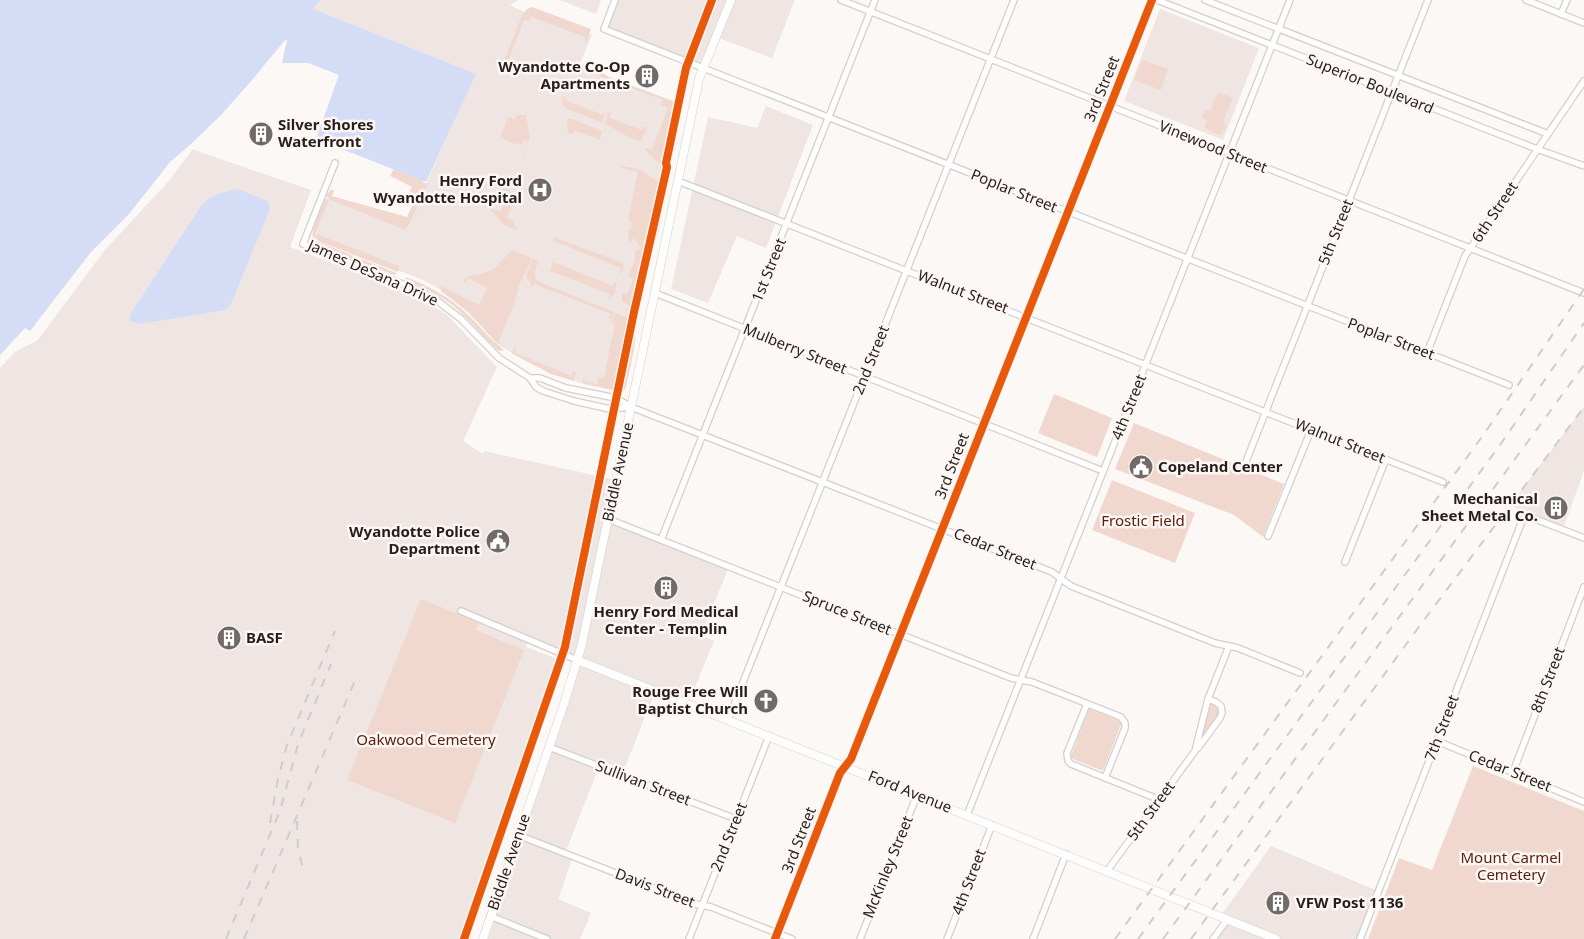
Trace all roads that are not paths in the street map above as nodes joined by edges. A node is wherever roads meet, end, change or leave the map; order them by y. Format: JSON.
{"nodes":[{"id":1,"x":615,"y":0,"type":"edge"},
{"id":2,"x":731,"y":0,"type":"edge"},
{"id":3,"x":841,"y":0,"type":"edge"},
{"id":4,"x":875,"y":0,"type":"edge"},
{"id":5,"x":1014,"y":0,"type":"edge"},
{"id":6,"x":1152,"y":0,"type":"edge"},
{"id":7,"x":1157,"y":0,"type":"edge"},
{"id":8,"x":1205,"y":0,"type":"edge"},
{"id":9,"x":1290,"y":0,"type":"edge"},
{"id":10,"x":1428,"y":0,"type":"edge"},
{"id":11,"x":1526,"y":0,"type":"edge"},
{"id":12,"x":1567,"y":0,"type":"edge"},
{"id":13,"x":871,"y":12,"type":"junction"},
{"id":14,"x":1561,"y":14,"type":"junction"},
{"id":15,"x":1584,"y":23,"type":"edge"},
{"id":16,"x":1279,"y":29,"type":"junction"},
{"id":17,"x":1272,"y":45,"type":"junction"},
{"id":18,"x":990,"y":59,"type":"junction"},
{"id":19,"x":704,"y":68,"type":"junction"},
{"id":20,"x":1398,"y":75,"type":"junction"},
{"id":21,"x":1584,"y":81,"type":"edge"},
{"id":22,"x":1392,"y":92,"type":"junction"},
{"id":23,"x":1110,"y":106,"type":"junction"},
{"id":24,"x":829,"y":118,"type":"junction"},
{"id":25,"x":1548,"y":134,"type":"junction"},
{"id":26,"x":1537,"y":149,"type":"junction"},
{"id":27,"x":1229,"y":153,"type":"junction"},
{"id":28,"x":335,"y":163,"type":"dead end"},
{"id":29,"x":948,"y":165,"type":"junction"},
{"id":30,"x":1584,"y":166,"type":"edge"},
{"id":31,"x":678,"y":180,"type":"junction"},
{"id":32,"x":1349,"y":200,"type":"junction"},
{"id":33,"x":1068,"y":212,"type":"junction"},
{"id":34,"x":787,"y":223,"type":"junction"},
{"id":35,"x":1470,"y":248,"type":"junction"},
{"id":36,"x":1187,"y":259,"type":"junction"},
{"id":37,"x":906,"y":270,"type":"junction"},
{"id":38,"x":655,"y":293,"type":"junction"},
{"id":39,"x":1584,"y":293,"type":"edge"},
{"id":40,"x":1307,"y":306,"type":"junction"},
{"id":41,"x":1026,"y":317,"type":"junction"},
{"id":42,"x":745,"y":329,"type":"junction"},
{"id":43,"x":1427,"y":353,"type":"junction"},
{"id":44,"x":1146,"y":364,"type":"junction"},
{"id":45,"x":865,"y":376,"type":"junction"},
{"id":46,"x":530,"y":378,"type":"junction"},
{"id":47,"x":1509,"y":385,"type":"dead end"},
{"id":48,"x":631,"y":407,"type":"junction"},
{"id":49,"x":1265,"y":411,"type":"junction"},
{"id":50,"x":984,"y":424,"type":"junction"},
{"id":51,"x":1311,"y":430,"type":"junction"},
{"id":52,"x":703,"y":434,"type":"junction"},
{"id":53,"x":1386,"y":459,"type":"junction"},
{"id":54,"x":1244,"y":464,"type":"dead end"},
{"id":55,"x":1103,"y":471,"type":"junction"},
{"id":56,"x":823,"y":481,"type":"junction"},
{"id":57,"x":1443,"y":482,"type":"dead end"},
{"id":58,"x":608,"y":519,"type":"junction"},
{"id":59,"x":942,"y":529,"type":"junction"},
{"id":60,"x":1268,"y":536,"type":"dead end"},
{"id":61,"x":1584,"y":538,"type":"edge"},
{"id":62,"x":661,"y":540,"type":"junction"},
{"id":63,"x":1345,"y":562,"type":"dead end"},
{"id":64,"x":1060,"y":579,"type":"junction"},
{"id":65,"x":781,"y":587,"type":"junction"},
{"id":66,"x":1584,"y":587,"type":"edge"},
{"id":67,"x":461,"y":611,"type":"dead end"},
{"id":68,"x":900,"y":634,"type":"junction"},
{"id":69,"x":1229,"y":646,"type":"junction"},
{"id":70,"x":577,"y":660,"type":"junction"},
{"id":71,"x":1300,"y":673,"type":"dead end"},
{"id":72,"x":1020,"y":680,"type":"junction"},
{"id":73,"x":1208,"y":699,"type":"junction"},
{"id":74,"x":1087,"y":704,"type":"junction"},
{"id":75,"x":728,"y":720,"type":"junction"},
{"id":76,"x":769,"y":736,"type":"junction"},
{"id":77,"x":1437,"y":742,"type":"junction"},
{"id":78,"x":549,"y":747,"type":"junction"},
{"id":79,"x":1195,"y":751,"type":"junction"},
{"id":80,"x":846,"y":766,"type":"junction"},
{"id":81,"x":1513,"y":772,"type":"junction"},
{"id":82,"x":1105,"y":778,"type":"junction"},
{"id":83,"x":917,"y":795,"type":"junction"},
{"id":84,"x":1160,"y":800,"type":"junction"},
{"id":85,"x":1584,"y":802,"type":"edge"},
{"id":86,"x":967,"y":815,"type":"junction"},
{"id":87,"x":736,"y":819,"type":"junction"},
{"id":88,"x":992,"y":824,"type":"junction"},
{"id":89,"x":518,"y":835,"type":"junction"},
{"id":90,"x":1066,"y":854,"type":"junction"},
{"id":91,"x":1107,"y":871,"type":"junction"},
{"id":92,"x":702,"y":906,"type":"junction"},
{"id":93,"x":490,"y":916,"type":"junction"},
{"id":94,"x":1227,"y":920,"type":"junction"},
{"id":95,"x":776,"y":936,"type":"edge"},
{"id":96,"x":483,"y":939,"type":"edge"},
{"id":97,"x":547,"y":939,"type":"edge"},
{"id":98,"x":689,"y":939,"type":"edge"},
{"id":99,"x":792,"y":939,"type":"edge"},
{"id":100,"x":860,"y":939,"type":"edge"},
{"id":101,"x":947,"y":939,"type":"edge"},
{"id":102,"x":1033,"y":939,"type":"edge"},
{"id":103,"x":1213,"y":939,"type":"edge"},
{"id":104,"x":1276,"y":939,"type":"edge"},
{"id":105,"x":1360,"y":939,"type":"edge"}],
"edges":[{"from":1,"to":19,"type":"street","name":"Poplar Street"},
{"from":2,"to":19,"type":"main road","name":"Biddle Avenue"},
{"from":3,"to":13,"type":"street","name":"Vinewood Street"},
{"from":4,"to":13,"type":"street","name":"1st Street"},
{"from":5,"to":18,"type":"street","name":"2nd Street"},
{"from":6,"to":23,"type":"street","name":"3rd Street"},
{"from":7,"to":17,"type":"street","name":"Superior Boulevard"},
{"from":8,"to":16,"type":"street","name":"Superior Boulevard"},
{"from":9,"to":16,"type":"street","name":"4th Street"},
{"from":10,"to":20,"type":"street","name":"5th Street"},
{"from":11,"to":14,"type":"street"},
{"from":12,"to":14,"type":"street"},
{"from":13,"to":18,"type":"street","name":"Vinewood Street"},
{"from":13,"to":24,"type":"street","name":"1st Street"},
{"from":14,"to":15,"type":"street"},
{"from":16,"to":17,"type":"street","name":"4th Street"},
{"from":16,"to":20,"type":"street","name":"Superior Boulevard"},
{"from":17,"to":22,"type":"street","name":"Superior Boulevard"},
{"from":17,"to":27,"type":"street","name":"4th Street"},
{"from":18,"to":23,"type":"street","name":"Vinewood Street"},
{"from":18,"to":29,"type":"street","name":"2nd Street"},
{"from":19,"to":24,"type":"street","name":"Poplar Street"},
{"from":19,"to":31,"type":"main road","name":"Biddle Avenue"},
{"from":20,"to":22,"type":"street","name":"5th Street"},
{"from":20,"to":25,"type":"street","name":"Superior Boulevard"},
{"from":21,"to":25,"type":"street","name":"6th Street"},
{"from":22,"to":26,"type":"street","name":"Superior Boulevard"},
{"from":22,"to":32,"type":"street","name":"5th Street"},
{"from":23,"to":27,"type":"street","name":"Vinewood Street"},
{"from":23,"to":33,"type":"street","name":"3rd Street"},
{"from":24,"to":29,"type":"street","name":"Poplar Street"},
{"from":24,"to":34,"type":"street","name":"1st Street"},
{"from":25,"to":26,"type":"street","name":"6th Street"},
{"from":26,"to":30,"type":"street","name":"Superior Boulevard"},
{"from":26,"to":35,"type":"street","name":"6th Street"},
{"from":27,"to":32,"type":"street","name":"Vinewood Street"},
{"from":27,"to":36,"type":"street","name":"4th Street"},
{"from":28,"to":46,"type":"street","name":"James DeSana Drive"},
{"from":29,"to":33,"type":"street","name":"Poplar Street"},
{"from":29,"to":37,"type":"street","name":"2nd Street"},
{"from":31,"to":34,"type":"street","name":"Walnut Street"},
{"from":31,"to":38,"type":"main road","name":"Biddle Avenue"},
{"from":32,"to":35,"type":"street","name":"Vinewood Street"},
{"from":32,"to":40,"type":"street","name":"5th Street"},
{"from":33,"to":36,"type":"street","name":"Poplar Street"},
{"from":33,"to":41,"type":"street","name":"3rd Street"},
{"from":34,"to":37,"type":"street","name":"Walnut Street"},
{"from":34,"to":42,"type":"street","name":"1st Street"},
{"from":35,"to":39,"type":"street","name":"Vinewood Street"},
{"from":35,"to":43,"type":"street","name":"6th Street"},
{"from":36,"to":40,"type":"street","name":"Poplar Street"},
{"from":36,"to":44,"type":"street","name":"4th Street"},
{"from":37,"to":41,"type":"street","name":"Walnut Street"},
{"from":37,"to":45,"type":"street","name":"2nd Street"},
{"from":38,"to":42,"type":"street","name":"Mulberry Street"},
{"from":38,"to":48,"type":"main road","name":"Biddle Avenue"},
{"from":40,"to":43,"type":"street","name":"Poplar Street"},
{"from":40,"to":49,"type":"street","name":"5th Street"},
{"from":41,"to":44,"type":"street","name":"Walnut Street"},
{"from":41,"to":50,"type":"street","name":"3rd Street"},
{"from":42,"to":45,"type":"street","name":"Mulberry Street"},
{"from":42,"to":52,"type":"street","name":"1st Street"},
{"from":43,"to":47,"type":"street","name":"Poplar Street"},
{"from":44,"to":49,"type":"street","name":"Walnut Street"},
{"from":44,"to":55,"type":"street","name":"4th Street"},
{"from":45,"to":50,"type":"street","name":"Mulberry Street"},
{"from":45,"to":56,"type":"street","name":"2nd Street"},
{"from":46,"to":48,"type":"street","name":"James DeSana Drive"},
{"from":46,"to":48,"type":"street","name":"James DeSana Drive"},
{"from":48,"to":52,"type":"street","name":"Cedar Street"},
{"from":48,"to":58,"type":"main road","name":"Biddle Avenue"},
{"from":49,"to":51,"type":"street","name":"Walnut Street"},
{"from":49,"to":54,"type":"street","name":"5th Street"},
{"from":50,"to":55,"type":"street","name":"Mulberry Street"},
{"from":50,"to":59,"type":"street","name":"3rd Street"},
{"from":51,"to":53,"type":"street","name":"Walnut Street"},
{"from":51,"to":60,"type":"street"},
{"from":52,"to":56,"type":"street","name":"Cedar Street"},
{"from":52,"to":62,"type":"street","name":"1st Street"},
{"from":53,"to":57,"type":"street","name":"Walnut Street"},
{"from":53,"to":63,"type":"street"},
{"from":55,"to":64,"type":"street","name":"4th Street"},
{"from":56,"to":59,"type":"street","name":"Cedar Street"},
{"from":56,"to":65,"type":"street","name":"2nd Street"},
{"from":58,"to":62,"type":"street","name":"Spruce Street"},
{"from":58,"to":70,"type":"main road","name":"Biddle Avenue"},
{"from":59,"to":64,"type":"street","name":"Cedar Street"},
{"from":59,"to":68,"type":"street","name":"3rd Street"},
{"from":61,"to":77,"type":"street","name":"7th Street"},
{"from":62,"to":65,"type":"street","name":"Spruce Street"},
{"from":64,"to":69,"type":"street","name":"Cedar Street"},
{"from":64,"to":72,"type":"street","name":"4th Street"},
{"from":65,"to":68,"type":"street","name":"Spruce Street"},
{"from":65,"to":75,"type":"street","name":"2nd Street"},
{"from":66,"to":81,"type":"street","name":"8th Street"},
{"from":67,"to":70,"type":"street","name":"Ford Avenue"},
{"from":68,"to":72,"type":"street","name":"Spruce Street"},
{"from":68,"to":80,"type":"street","name":"3rd Street"},
{"from":69,"to":71,"type":"street","name":"Cedar Street"},
{"from":69,"to":73,"type":"street","name":"5th Street"},
{"from":70,"to":75,"type":"main road","name":"Ford Avenue"},
{"from":70,"to":78,"type":"main road","name":"Biddle Avenue"},
{"from":72,"to":74,"type":"street","name":"Spruce Street"},
{"from":72,"to":86,"type":"street","name":"4th Street"},
{"from":73,"to":79,"type":"street","name":"5th Street"},
{"from":73,"to":79,"type":"street","name":"5th Street"},
{"from":74,"to":82,"type":"street"},
{"from":74,"to":82,"type":"street","name":"Spruce Street"},
{"from":75,"to":76,"type":"main road","name":"Ford Avenue"},
{"from":76,"to":80,"type":"main road","name":"Ford Avenue"},
{"from":76,"to":87,"type":"street","name":"2nd Street"},
{"from":77,"to":81,"type":"street","name":"Cedar Street"},
{"from":77,"to":105,"type":"street","name":"7th Street"},
{"from":78,"to":87,"type":"street","name":"Sullivan Street"},
{"from":78,"to":89,"type":"main road","name":"Biddle Avenue"},
{"from":79,"to":84,"type":"street","name":"5th Street"},
{"from":80,"to":83,"type":"main road","name":"Ford Avenue"},
{"from":80,"to":95,"type":"street","name":"3rd Street"},
{"from":81,"to":85,"type":"street","name":"Cedar Street"},
{"from":82,"to":84,"type":"street"},
{"from":83,"to":86,"type":"main road","name":"Ford Avenue"},
{"from":83,"to":100,"type":"street","name":"McKinley Street"},
{"from":84,"to":91,"type":"street","name":"5th Street"},
{"from":86,"to":88,"type":"main road","name":"Ford Avenue"},
{"from":87,"to":92,"type":"street","name":"2nd Street"},
{"from":88,"to":90,"type":"main road","name":"Ford Avenue"},
{"from":88,"to":101,"type":"street","name":"4th Street"},
{"from":89,"to":92,"type":"street","name":"Davis Street"},
{"from":89,"to":93,"type":"main road","name":"Biddle Avenue"},
{"from":90,"to":91,"type":"main road","name":"Ford Avenue"},
{"from":90,"to":102,"type":"street"},
{"from":91,"to":94,"type":"main road","name":"Ford Avenue"},
{"from":92,"to":95,"type":"street","name":"Davis Street"},
{"from":92,"to":98,"type":"street","name":"2nd Street"},
{"from":93,"to":96,"type":"main road","name":"Biddle Avenue"},
{"from":93,"to":97,"type":"street"},
{"from":94,"to":103,"type":"street"},
{"from":94,"to":104,"type":"main road","name":"Ford Avenue"},
{"from":95,"to":99,"type":"street","name":"Davis Street"}]}
